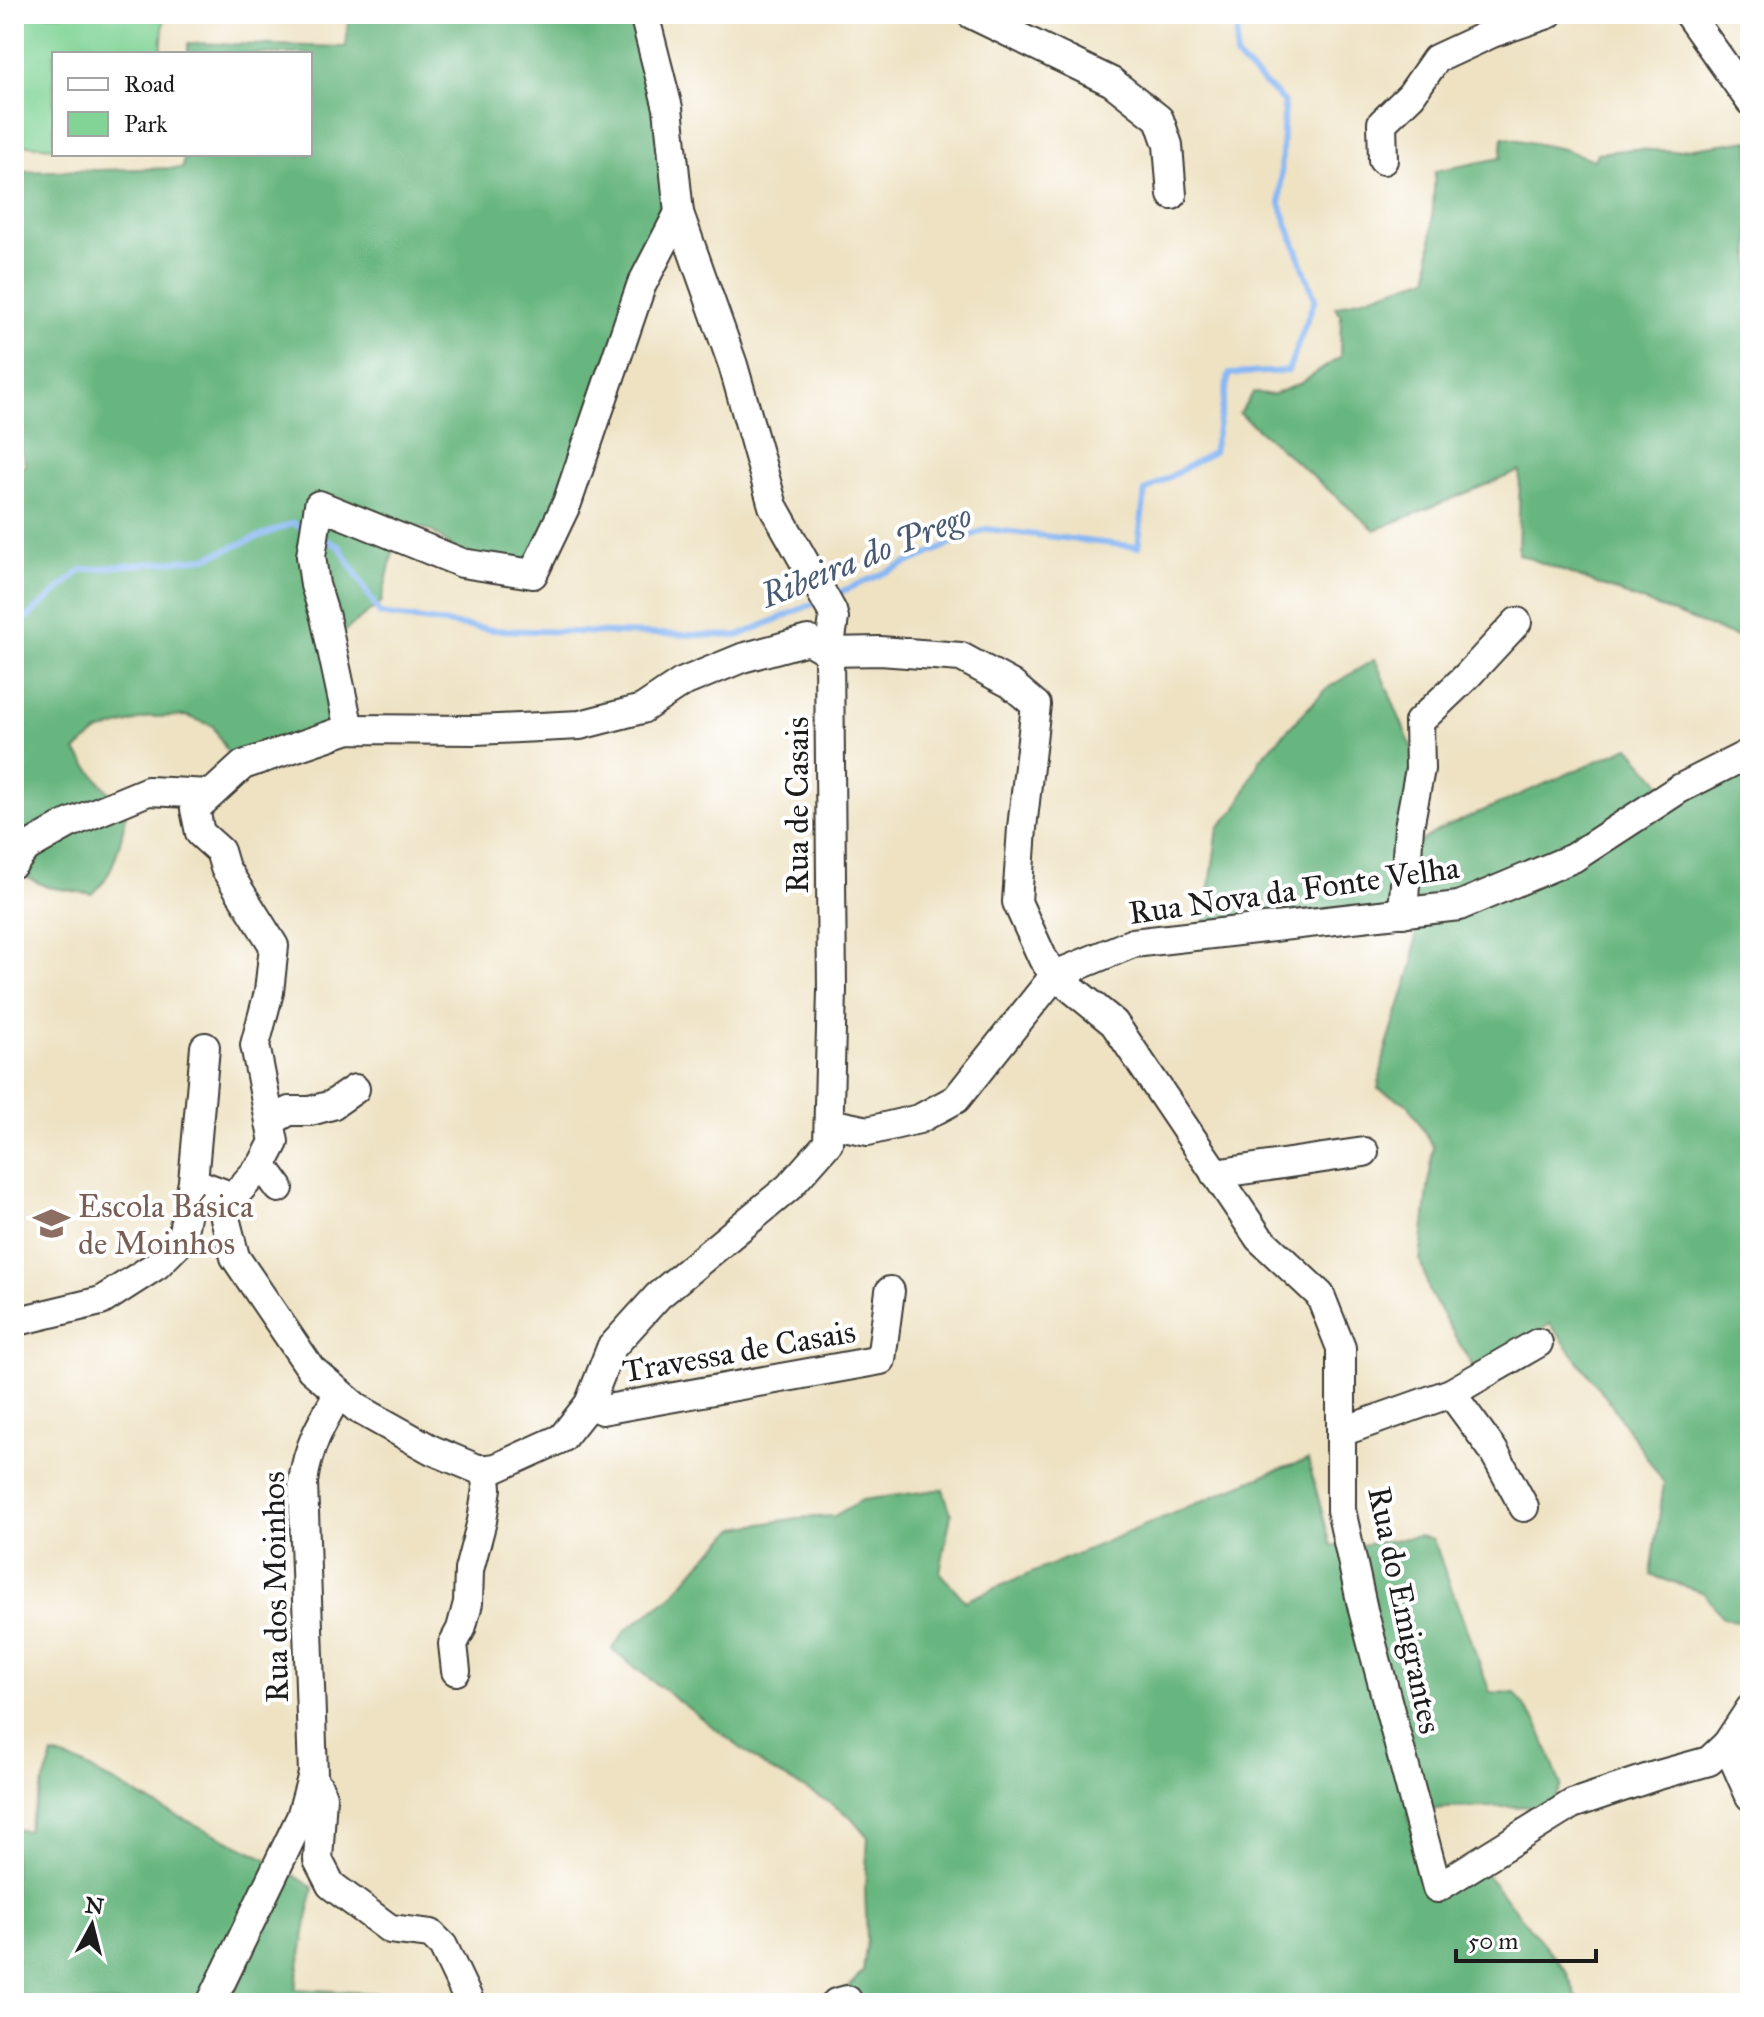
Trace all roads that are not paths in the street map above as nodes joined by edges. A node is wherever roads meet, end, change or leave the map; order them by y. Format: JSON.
{"nodes":[{"id":1,"x":644,"y":14,"type":"edge"},
{"id":2,"x":971,"y":14,"type":"edge"},
{"id":3,"x":1548,"y":14,"type":"edge"},
{"id":4,"x":1688,"y":14,"type":"edge"},
{"id":5,"x":1750,"y":101,"type":"edge"},
{"id":6,"x":1383,"y":160,"type":"dead end"},
{"id":7,"x":1172,"y":195,"type":"dead end"},
{"id":8,"x":679,"y":213,"type":"junction"},
{"id":9,"x":1517,"y":622,"type":"dead end"},
{"id":10,"x":829,"y":652,"type":"junction"},
{"id":11,"x":349,"y":729,"type":"junction"},
{"id":12,"x":1750,"y":753,"type":"edge"},
{"id":13,"x":211,"y":794,"type":"junction"},
{"id":14,"x":14,"y":863,"type":"edge"},
{"id":15,"x":1403,"y":913,"type":"junction"},
{"id":16,"x":1055,"y":975,"type":"junction"},
{"id":17,"x":205,"y":1047,"type":"dead end"},
{"id":18,"x":355,"y":1089,"type":"dead end"},
{"id":19,"x":270,"y":1122,"type":"junction"},
{"id":20,"x":829,"y":1123,"type":"junction"},
{"id":21,"x":1364,"y":1152,"type":"dead end"},
{"id":22,"x":262,"y":1165,"type":"junction"},
{"id":23,"x":1215,"y":1174,"type":"junction"},
{"id":24,"x":206,"y":1188,"type":"junction"},
{"id":25,"x":279,"y":1188,"type":"dead end"},
{"id":26,"x":890,"y":1291,"type":"dead end"},
{"id":27,"x":14,"y":1322,"type":"edge"},
{"id":28,"x":1538,"y":1343,"type":"dead end"},
{"id":29,"x":339,"y":1393,"type":"junction"},
{"id":30,"x":1451,"y":1393,"type":"junction"},
{"id":31,"x":589,"y":1404,"type":"junction"},
{"id":32,"x":1341,"y":1432,"type":"junction"},
{"id":33,"x":485,"y":1469,"type":"junction"},
{"id":34,"x":1524,"y":1507,"type":"dead end"},
{"id":35,"x":456,"y":1671,"type":"dead end"},
{"id":36,"x":1750,"y":1709,"type":"edge"},
{"id":37,"x":1727,"y":1744,"type":"junction"},
{"id":38,"x":313,"y":1774,"type":"junction"},
{"id":39,"x":1750,"y":1796,"type":"edge"},
{"id":40,"x":211,"y":2003,"type":"edge"},
{"id":41,"x":470,"y":2003,"type":"edge"}],
"edges":[{"from":1,"to":8,"type":"street","name":"Rua de Casais"},
{"from":2,"to":7,"type":"street"},
{"from":3,"to":6,"type":"street"},
{"from":4,"to":5,"type":"street"},
{"from":8,"to":10,"type":"street","name":"Rua de Casais"},
{"from":8,"to":11,"type":"street"},
{"from":9,"to":15,"type":"street"},
{"from":10,"to":11,"type":"street"},
{"from":10,"to":16,"type":"street"},
{"from":10,"to":20,"type":"street","name":"Rua de Casais"},
{"from":11,"to":13,"type":"street"},
{"from":12,"to":15,"type":"street","name":"Rua Nova da Fonte Velha"},
{"from":13,"to":14,"type":"street"},
{"from":13,"to":19,"type":"street"},
{"from":15,"to":16,"type":"street","name":"Rua Nova da Fonte Velha"},
{"from":16,"to":20,"type":"street"},
{"from":16,"to":23,"type":"street","name":"Rua do Emigrantes"},
{"from":17,"to":24,"type":"street"},
{"from":18,"to":19,"type":"street"},
{"from":19,"to":22,"type":"street"},
{"from":20,"to":31,"type":"street","name":"Rua de Casais"},
{"from":21,"to":23,"type":"street"},
{"from":22,"to":24,"type":"street"},
{"from":22,"to":25,"type":"street"},
{"from":23,"to":32,"type":"street","name":"Rua do Emigrantes"},
{"from":24,"to":27,"type":"street"},
{"from":24,"to":29,"type":"street"},
{"from":26,"to":31,"type":"street","name":"Travessa de Casais"},
{"from":28,"to":30,"type":"street"},
{"from":29,"to":33,"type":"street"},
{"from":29,"to":38,"type":"street","name":"Rua dos Moinhos"},
{"from":30,"to":32,"type":"street"},
{"from":30,"to":34,"type":"street"},
{"from":31,"to":33,"type":"street","name":"Rua de Casais"},
{"from":32,"to":37,"type":"street","name":"Rua do Emigrantes"},
{"from":33,"to":35,"type":"street"},
{"from":36,"to":37,"type":"street"},
{"from":37,"to":39,"type":"street"},
{"from":38,"to":40,"type":"street","name":"Rua dos Moinhos"},
{"from":38,"to":41,"type":"street"}]}
